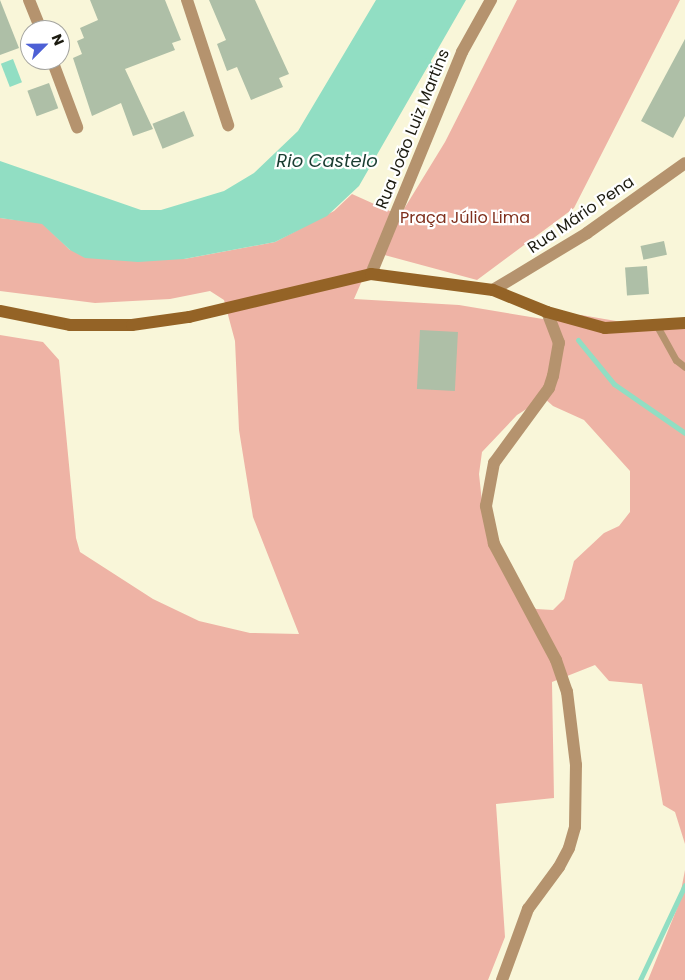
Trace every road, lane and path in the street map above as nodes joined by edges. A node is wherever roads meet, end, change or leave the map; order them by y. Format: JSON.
{"nodes":[{"id":1,"x":30,"y":0,"type":"edge"},
{"id":2,"x":187,"y":0,"type":"edge"},
{"id":3,"x":491,"y":0,"type":"edge"},
{"id":4,"x":37,"y":20,"type":"edge"},
{"id":5,"x":56,"y":70,"type":"edge"},
{"id":6,"x":228,"y":125,"type":"dead end"},
{"id":7,"x":77,"y":127,"type":"dead end"},
{"id":8,"x":685,"y":163,"type":"edge"},
{"id":9,"x":371,"y":274,"type":"junction"},
{"id":10,"x":492,"y":290,"type":"junction"},
{"id":11,"x":0,"y":311,"type":"edge"},
{"id":12,"x":547,"y":312,"type":"junction"},
{"id":13,"x":685,"y":323,"type":"edge"},
{"id":14,"x":657,"y":326,"type":"junction"},
{"id":15,"x":685,"y":367,"type":"edge"},
{"id":16,"x":502,"y":980,"type":"edge"}],
"edges":[{"from":1,"to":4,"type":"street"},
{"from":2,"to":6,"type":"street"},
{"from":3,"to":9,"type":"street","name":"Rua João Luiz Martins"},
{"from":5,"to":7,"type":"street"},
{"from":8,"to":10,"type":"street","name":"Rua Mário Pena"},
{"from":9,"to":10,"type":"main road"},
{"from":9,"to":11,"type":"main road"},
{"from":10,"to":12,"type":"main road"},
{"from":12,"to":14,"type":"main road"},
{"from":12,"to":16,"type":"street"},
{"from":13,"to":14,"type":"main road"},
{"from":14,"to":15,"type":"lane"}]}
